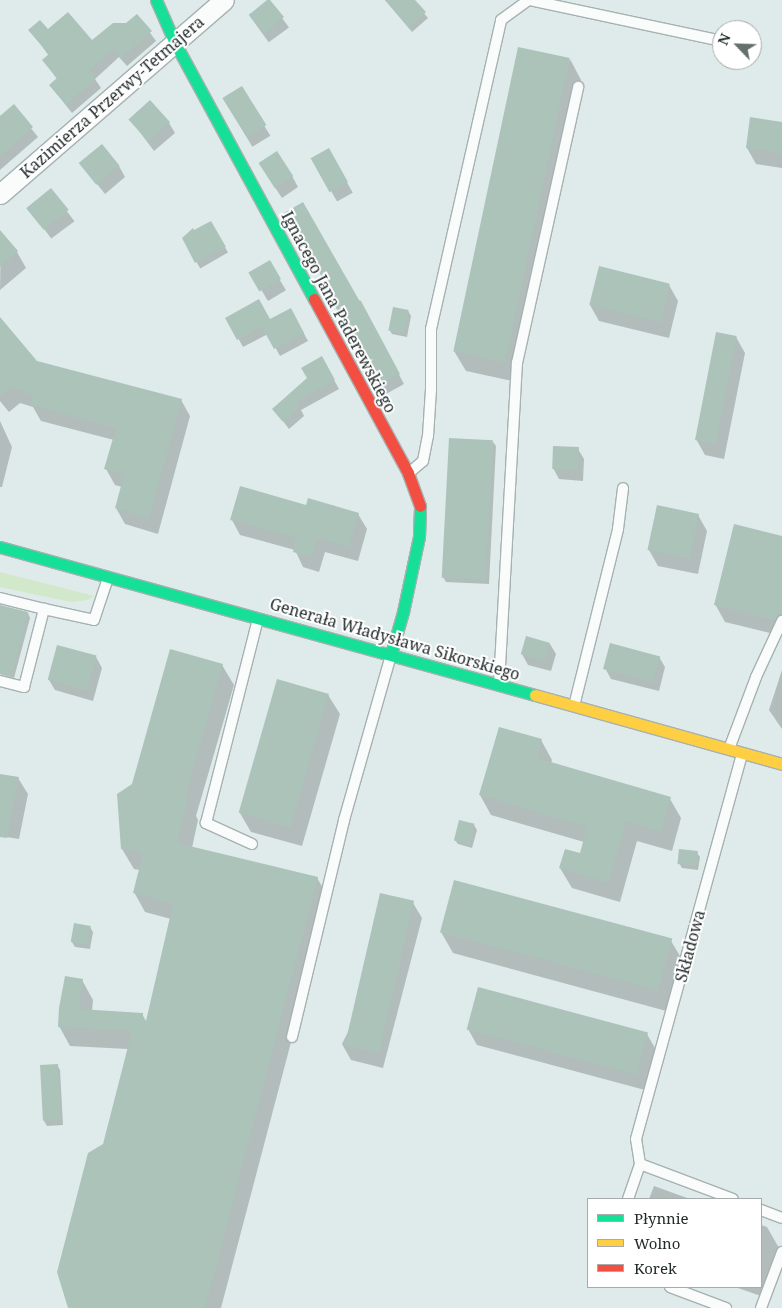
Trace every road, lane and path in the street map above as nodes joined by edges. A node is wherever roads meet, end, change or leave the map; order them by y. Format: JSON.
{"nodes":[{"id":1,"x":156,"y":0,"type":"edge"},
{"id":2,"x":224,"y":0,"type":"edge"},
{"id":3,"x":529,"y":0,"type":"edge"},
{"id":4,"x":712,"y":39,"type":"edge"},
{"id":5,"x":175,"y":43,"type":"junction"},
{"id":6,"x":578,"y":87,"type":"dead end"},
{"id":7,"x":0,"y":194,"type":"edge"},
{"id":8,"x":408,"y":473,"type":"junction"},
{"id":9,"x":623,"y":488,"type":"dead end"},
{"id":10,"x":0,"y":547,"type":"edge"},
{"id":11,"x":108,"y":577,"type":"junction"},
{"id":12,"x":0,"y":598,"type":"edge"},
{"id":13,"x":44,"y":609,"type":"junction"},
{"id":14,"x":259,"y":618,"type":"junction"},
{"id":15,"x":782,"y":621,"type":"edge"},
{"id":16,"x":391,"y":654,"type":"junction"},
{"id":17,"x":0,"y":681,"type":"edge"},
{"id":18,"x":499,"y":684,"type":"junction"},
{"id":19,"x":574,"y":707,"type":"junction"},
{"id":20,"x":729,"y":749,"type":"junction"},
{"id":21,"x":742,"y":753,"type":"junction"},
{"id":22,"x":782,"y":764,"type":"edge"},
{"id":23,"x":252,"y":844,"type":"dead end"},
{"id":24,"x":292,"y":1037,"type":"dead end"},
{"id":25,"x":640,"y":1164,"type":"junction"},
{"id":26,"x":628,"y":1198,"type":"edge"},
{"id":27,"x":730,"y":1198,"type":"edge"},
{"id":28,"x":762,"y":1210,"type":"edge"},
{"id":29,"x":782,"y":1218,"type":"edge"},
{"id":30,"x":782,"y":1252,"type":"edge"},
{"id":31,"x":673,"y":1288,"type":"edge"},
{"id":32,"x":726,"y":1308,"type":"edge"},
{"id":33,"x":761,"y":1308,"type":"edge"}],
"edges":[{"from":1,"to":5,"type":"main road","name":"Ignacego Jana Paderewskiego"},
{"from":2,"to":5,"type":"street","name":"Kazimierza Przerwy-Tetmajera"},
{"from":3,"to":4,"type":"lane"},
{"from":3,"to":8,"type":"lane"},
{"from":5,"to":7,"type":"street","name":"Kazimierza Przerwy-Tetmajera"},
{"from":5,"to":8,"type":"main road","name":"Ignacego Jana Paderewskiego"},
{"from":6,"to":18,"type":"lane"},
{"from":8,"to":16,"type":"main road","name":"Ignacego Jana Paderewskiego"},
{"from":9,"to":19,"type":"lane"},
{"from":10,"to":11,"type":"main road","name":"Generała Władysława Sikorskiego"},
{"from":11,"to":13,"type":"lane"},
{"from":11,"to":14,"type":"main road","name":"Generała Władysława Sikorskiego"},
{"from":12,"to":13,"type":"lane"},
{"from":13,"to":17,"type":"lane"},
{"from":14,"to":16,"type":"main road","name":"Generała Władysława Sikorskiego"},
{"from":14,"to":23,"type":"lane"},
{"from":15,"to":20,"type":"lane"},
{"from":16,"to":18,"type":"main road","name":"Generała Władysława Sikorskiego"},
{"from":16,"to":24,"type":"lane"},
{"from":18,"to":19,"type":"main road","name":"Generała Władysława Sikorskiego"},
{"from":19,"to":20,"type":"main road","name":"Generała Władysława Sikorskiego"},
{"from":20,"to":21,"type":"main road","name":"Generała Władysława Sikorskiego"},
{"from":21,"to":22,"type":"main road","name":"Generała Władysława Sikorskiego"},
{"from":21,"to":25,"type":"lane","name":"Składowa"},
{"from":25,"to":26,"type":"lane"},
{"from":25,"to":27,"type":"lane"},
{"from":28,"to":29,"type":"lane"},
{"from":30,"to":33,"type":"lane"},
{"from":31,"to":32,"type":"lane"}]}
